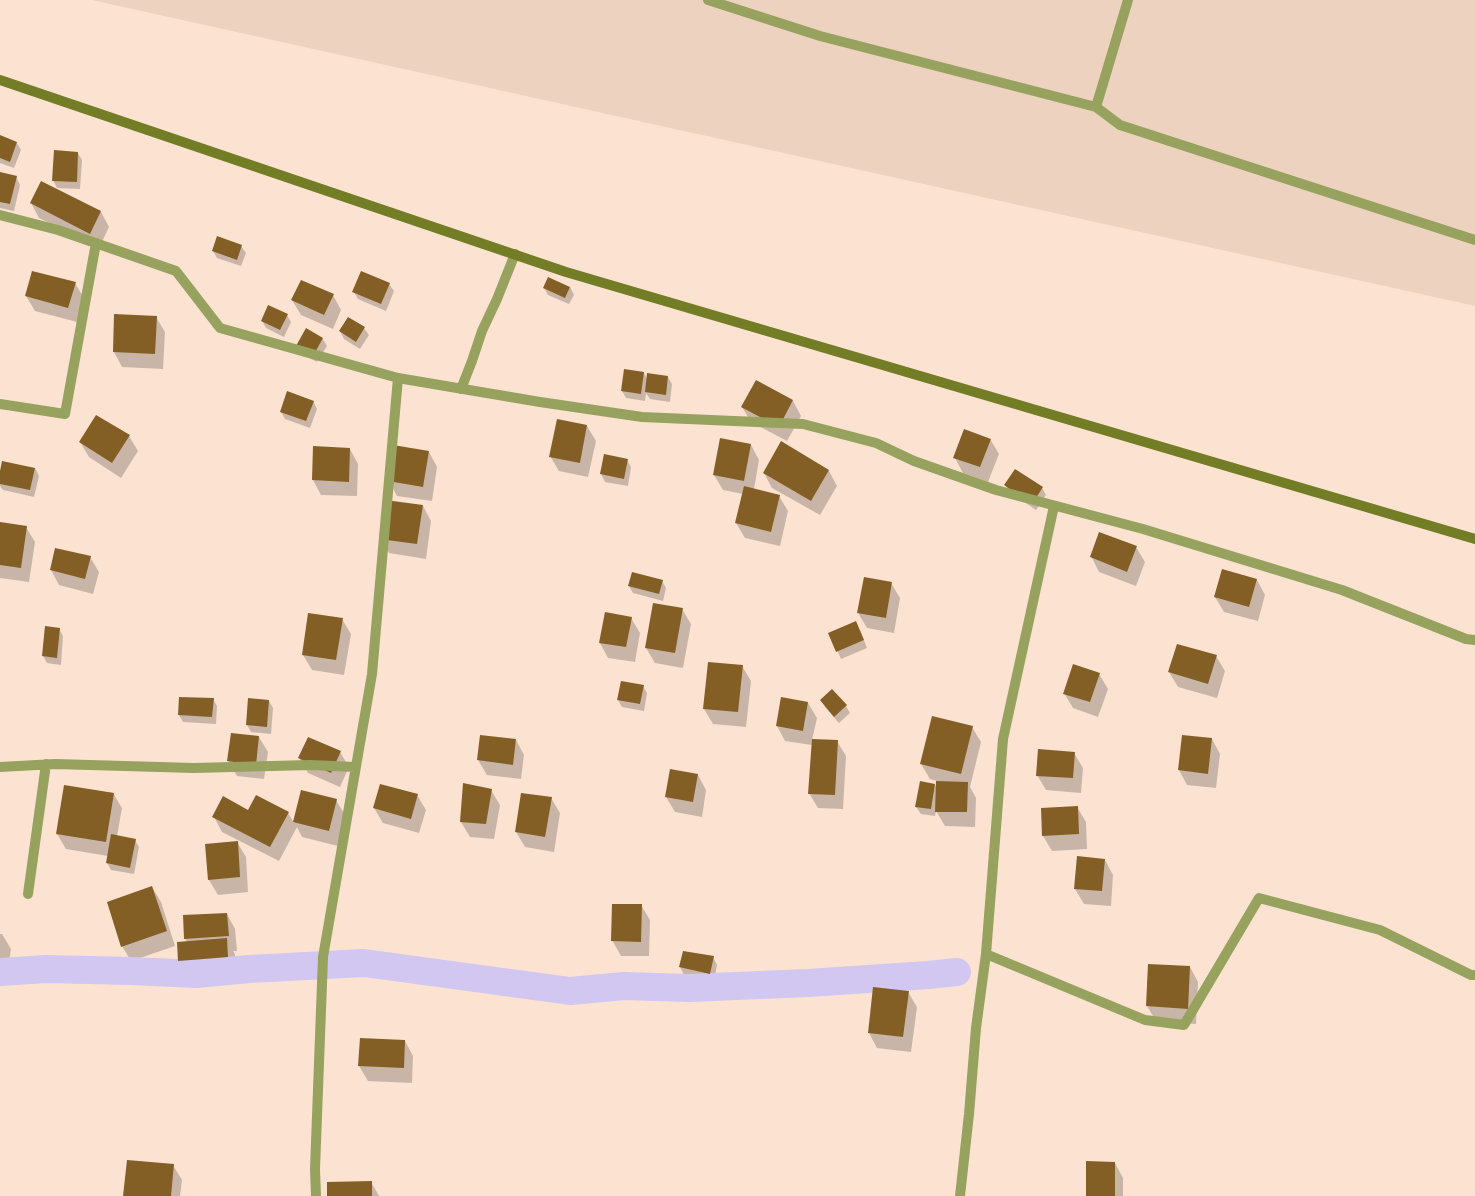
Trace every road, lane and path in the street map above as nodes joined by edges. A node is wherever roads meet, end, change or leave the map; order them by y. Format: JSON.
{"nodes":[{"id":1,"x":708,"y":0,"type":"edge"},
{"id":2,"x":1128,"y":0,"type":"edge"},
{"id":3,"x":0,"y":80,"type":"edge"},
{"id":4,"x":1096,"y":107,"type":"junction"},
{"id":5,"x":0,"y":215,"type":"edge"},
{"id":6,"x":1475,"y":240,"type":"edge"},
{"id":7,"x":96,"y":243,"type":"junction"},
{"id":8,"x":515,"y":254,"type":"junction"},
{"id":9,"x":398,"y":378,"type":"junction"},
{"id":10,"x":461,"y":389,"type":"junction"},
{"id":11,"x":0,"y":404,"type":"edge"},
{"id":12,"x":1054,"y":506,"type":"junction"},
{"id":13,"x":1475,"y":539,"type":"edge"},
{"id":14,"x":1475,"y":640,"type":"edge"},
{"id":15,"x":46,"y":764,"type":"junction"},
{"id":16,"x":0,"y":767,"type":"edge"},
{"id":17,"x":356,"y":767,"type":"junction"},
{"id":18,"x":28,"y":894,"type":"dead end"},
{"id":19,"x":986,"y":954,"type":"junction"},
{"id":20,"x":1475,"y":975,"type":"edge"},
{"id":21,"x":316,"y":1196,"type":"edge"},
{"id":22,"x":960,"y":1196,"type":"edge"}],
"edges":[{"from":1,"to":4,"type":"street"},
{"from":2,"to":4,"type":"street"},
{"from":3,"to":8,"type":"main road"},
{"from":4,"to":6,"type":"street"},
{"from":5,"to":7,"type":"street"},
{"from":7,"to":9,"type":"street"},
{"from":7,"to":11,"type":"street"},
{"from":8,"to":10,"type":"street"},
{"from":8,"to":13,"type":"main road"},
{"from":9,"to":10,"type":"street"},
{"from":9,"to":17,"type":"street"},
{"from":10,"to":12,"type":"street"},
{"from":12,"to":14,"type":"street"},
{"from":12,"to":19,"type":"street"},
{"from":15,"to":16,"type":"street"},
{"from":15,"to":17,"type":"street"},
{"from":15,"to":18,"type":"street"},
{"from":17,"to":21,"type":"street"},
{"from":19,"to":20,"type":"street"},
{"from":19,"to":22,"type":"street"}]}
